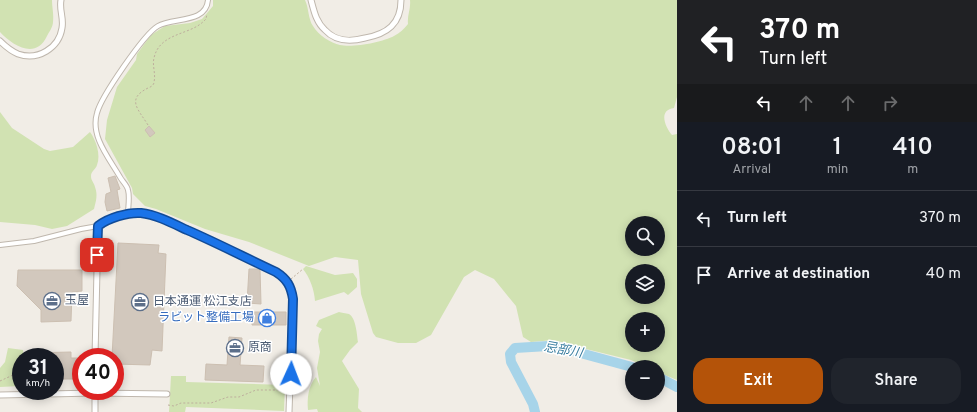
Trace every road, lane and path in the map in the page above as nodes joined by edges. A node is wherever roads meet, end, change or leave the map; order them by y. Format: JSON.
{"nodes":[{"id":1,"x":61,"y":0,"type":"edge"},
{"id":2,"x":208,"y":0,"type":"edge"},
{"id":3,"x":311,"y":0,"type":"edge"},
{"id":4,"x":401,"y":0,"type":"edge"},
{"id":5,"x":205,"y":10,"type":"junction"},
{"id":6,"x":0,"y":41,"type":"edge"},
{"id":7,"x":148,"y":124,"type":"dead end"},
{"id":8,"x":128,"y":214,"type":"junction"},
{"id":9,"x":98,"y":226,"type":"junction"},
{"id":10,"x":0,"y":245,"type":"edge"},
{"id":11,"x":302,"y":269,"type":"dead end"},
{"id":12,"x":290,"y":279,"type":"dead end"},
{"id":13,"x":95,"y":348,"type":"edge"},
{"id":14,"x":12,"y":375,"type":"edge"},
{"id":15,"x":0,"y":381,"type":"edge"},
{"id":16,"x":287,"y":390,"type":"dead end"},
{"id":17,"x":72,"y":393,"type":"edge"},
{"id":18,"x":124,"y":393,"type":"edge"},
{"id":19,"x":167,"y":394,"type":"dead end"},
{"id":20,"x":0,"y":395,"type":"edge"},
{"id":21,"x":95,"y":400,"type":"edge"},
{"id":22,"x":168,"y":405,"type":"dead end"},
{"id":23,"x":95,"y":412,"type":"edge"},
{"id":24,"x":289,"y":412,"type":"edge"}],
"edges":[{"from":1,"to":6,"type":"street"},
{"from":2,"to":5,"type":"street"},
{"from":3,"to":4,"type":"street"},
{"from":5,"to":7,"type":"path"},
{"from":5,"to":8,"type":"street"},
{"from":8,"to":9,"type":"street"},
{"from":8,"to":24,"type":"street"},
{"from":9,"to":10,"type":"street"},
{"from":9,"to":13,"type":"street"},
{"from":11,"to":12,"type":"path"},
{"from":14,"to":15,"type":"path"},
{"from":16,"to":22,"type":"path"},
{"from":17,"to":20,"type":"street"},
{"from":18,"to":19,"type":"street"},
{"from":21,"to":23,"type":"street"}]}
